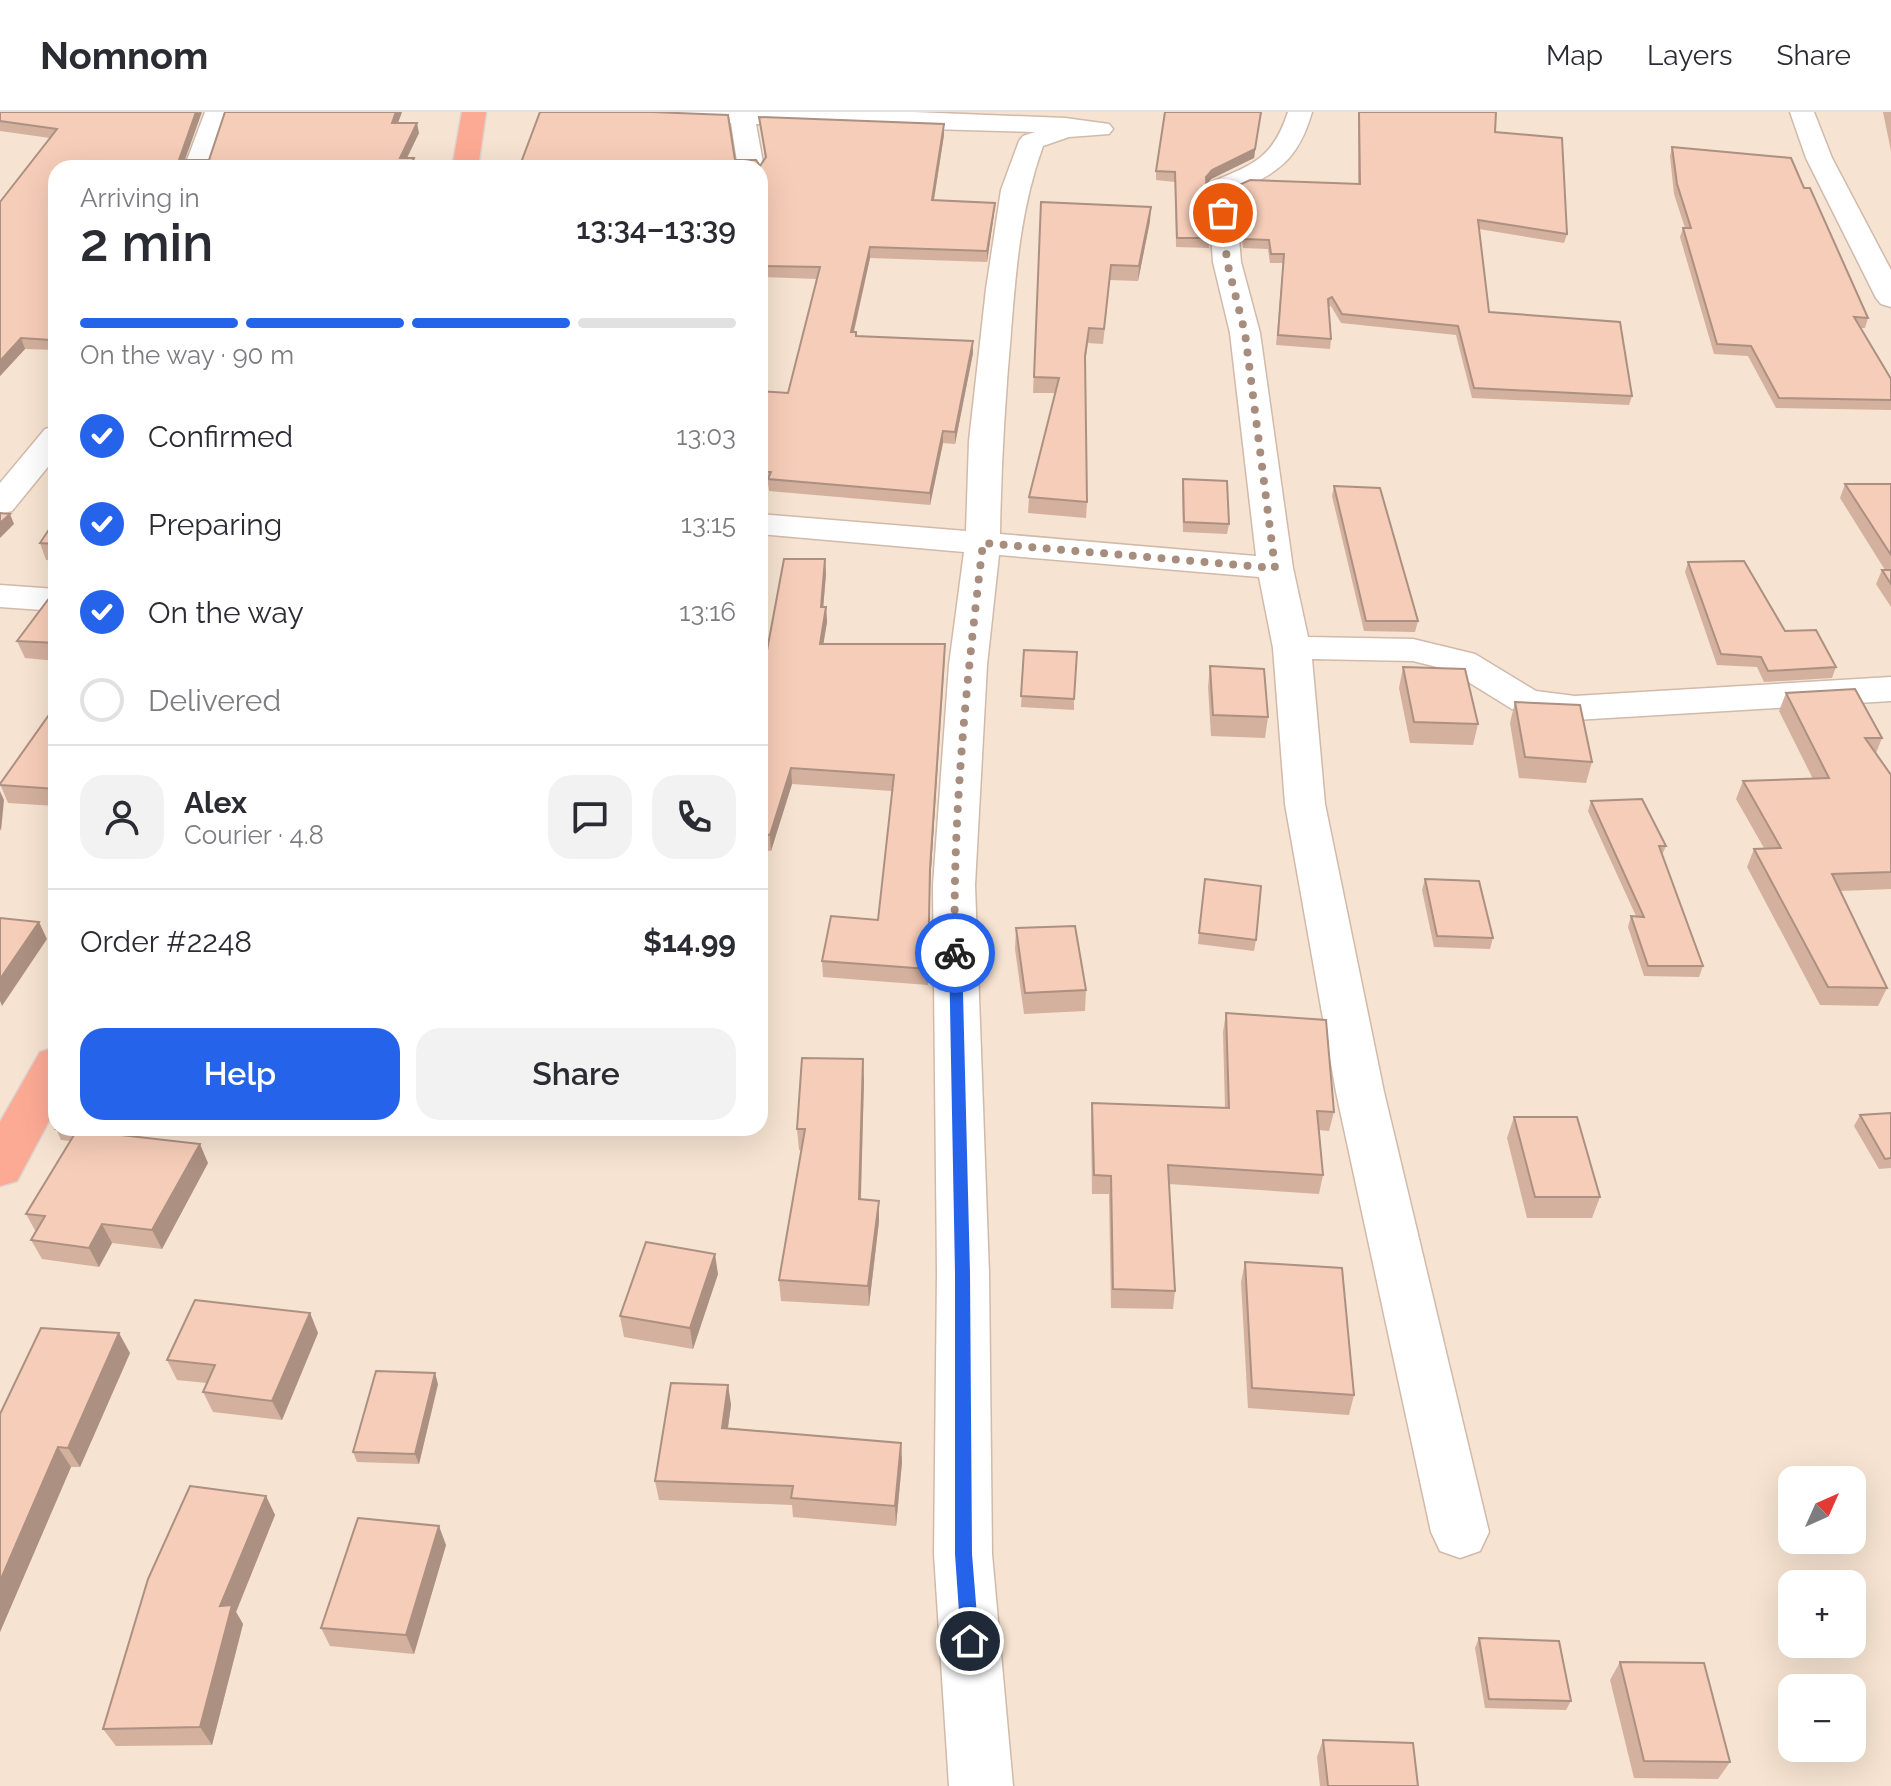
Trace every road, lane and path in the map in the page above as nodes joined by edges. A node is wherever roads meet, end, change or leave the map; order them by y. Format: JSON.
{"nodes":[{"id":1,"x":217,"y":112,"type":"edge"},
{"id":2,"x":474,"y":112,"type":"edge"},
{"id":3,"x":643,"y":112,"type":"edge"},
{"id":4,"x":1300,"y":112,"type":"edge"},
{"id":5,"x":1802,"y":112,"type":"edge"},
{"id":6,"x":742,"y":115,"type":"edge"},
{"id":7,"x":965,"y":115,"type":"edge"},
{"id":8,"x":1101,"y":120,"type":"edge"},
{"id":9,"x":200,"y":160,"type":"edge"},
{"id":10,"x":466,"y":160,"type":"edge"},
{"id":11,"x":750,"y":160,"type":"edge"},
{"id":12,"x":1891,"y":298,"type":"edge"},
{"id":13,"x":48,"y":446,"type":"edge"},
{"id":14,"x":0,"y":504,"type":"edge"},
{"id":15,"x":768,"y":525,"type":"edge"},
{"id":16,"x":983,"y":543,"type":"junction"},
{"id":17,"x":1275,"y":568,"type":"junction"},
{"id":18,"x":0,"y":596,"type":"edge"},
{"id":19,"x":48,"y":599,"type":"edge"},
{"id":20,"x":1292,"y":648,"type":"junction"},
{"id":21,"x":1891,"y":689,"type":"edge"},
{"id":22,"x":48,"y":1079,"type":"edge"},
{"id":23,"x":0,"y":1167,"type":"edge"},
{"id":24,"x":1460,"y":1532,"type":"dead end"},
{"id":25,"x":981,"y":1786,"type":"edge"}],
"edges":[{"from":1,"to":9,"type":"street"},
{"from":2,"to":10,"type":"highway"},
{"from":3,"to":6,"type":"street"},
{"from":4,"to":17,"type":"street"},
{"from":5,"to":12,"type":"street"},
{"from":6,"to":7,"type":"street"},
{"from":6,"to":11,"type":"street"},
{"from":7,"to":8,"type":"street"},
{"from":8,"to":16,"type":"street"},
{"from":13,"to":14,"type":"street"},
{"from":15,"to":16,"type":"street"},
{"from":16,"to":17,"type":"street"},
{"from":16,"to":25,"type":"street"},
{"from":17,"to":20,"type":"street"},
{"from":18,"to":19,"type":"street"},
{"from":20,"to":21,"type":"street"},
{"from":20,"to":24,"type":"street"},
{"from":22,"to":23,"type":"highway"}]}
